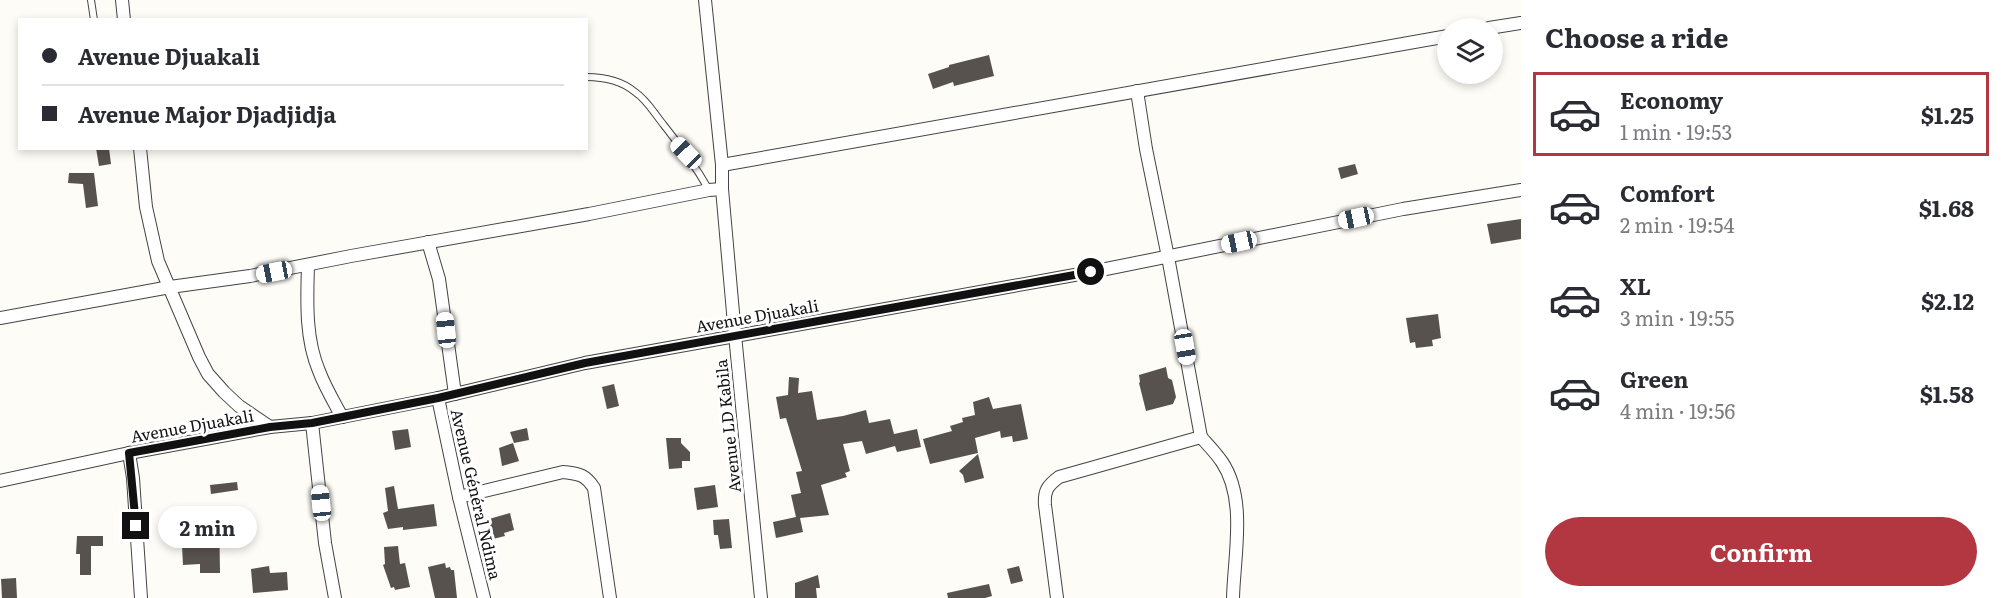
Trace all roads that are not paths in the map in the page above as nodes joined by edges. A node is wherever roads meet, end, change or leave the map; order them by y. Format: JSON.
{"nodes":[{"id":1,"x":91,"y":0,"type":"edge"},
{"id":2,"x":122,"y":0,"type":"edge"},
{"id":3,"x":705,"y":0,"type":"edge"},
{"id":4,"x":94,"y":18,"type":"edge"},
{"id":5,"x":124,"y":18,"type":"edge"},
{"id":6,"x":1521,"y":23,"type":"edge"},
{"id":7,"x":1503,"y":26,"type":"edge"},
{"id":8,"x":1437,"y":38,"type":"edge"},
{"id":9,"x":588,"y":76,"type":"edge"},
{"id":10,"x":1137,"y":91,"type":"junction"},
{"id":11,"x":140,"y":150,"type":"edge"},
{"id":12,"x":722,"y":165,"type":"junction"},
{"id":13,"x":722,"y":189,"type":"junction"},
{"id":14,"x":709,"y":190,"type":"junction"},
{"id":15,"x":1521,"y":190,"type":"edge"},
{"id":16,"x":428,"y":242,"type":"junction"},
{"id":17,"x":1168,"y":257,"type":"junction"},
{"id":18,"x":308,"y":265,"type":"junction"},
{"id":19,"x":170,"y":287,"type":"junction"},
{"id":20,"x":0,"y":318,"type":"edge"},
{"id":21,"x":735,"y":335,"type":"junction"},
{"id":22,"x":455,"y":394,"type":"junction"},
{"id":23,"x":438,"y":398,"type":"junction"},
{"id":24,"x":342,"y":417,"type":"junction"},
{"id":25,"x":312,"y":423,"type":"junction"},
{"id":26,"x":270,"y":427,"type":"junction"},
{"id":27,"x":1201,"y":437,"type":"junction"},
{"id":28,"x":129,"y":453,"type":"junction"},
{"id":29,"x":0,"y":481,"type":"edge"},
{"id":30,"x":459,"y":497,"type":"junction"},
{"id":31,"x":141,"y":598,"type":"edge"},
{"id":32,"x":335,"y":598,"type":"edge"},
{"id":33,"x":484,"y":598,"type":"edge"},
{"id":34,"x":610,"y":598,"type":"edge"},
{"id":35,"x":761,"y":598,"type":"edge"},
{"id":36,"x":1057,"y":598,"type":"edge"},
{"id":37,"x":1233,"y":598,"type":"edge"}],
"edges":[{"from":1,"to":4,"type":"lane"},
{"from":2,"to":5,"type":"street"},
{"from":3,"to":12,"type":"street","name":"Avenue LD Kabila"},
{"from":6,"to":7,"type":"street"},
{"from":8,"to":10,"type":"street"},
{"from":9,"to":14,"type":"lane"},
{"from":10,"to":12,"type":"street"},
{"from":10,"to":17,"type":"street"},
{"from":11,"to":19,"type":"street"},
{"from":12,"to":13,"type":"street","name":"Avenue LD Kabila"},
{"from":13,"to":14,"type":"street"},
{"from":13,"to":21,"type":"street","name":"Avenue LD Kabila"},
{"from":14,"to":16,"type":"street"},
{"from":15,"to":17,"type":"street","name":"Avenue Djuakali"},
{"from":16,"to":18,"type":"street"},
{"from":16,"to":22,"type":"street"},
{"from":17,"to":21,"type":"street","name":"Avenue Djuakali"},
{"from":17,"to":27,"type":"street"},
{"from":18,"to":19,"type":"street"},
{"from":18,"to":24,"type":"street"},
{"from":19,"to":20,"type":"street"},
{"from":19,"to":26,"type":"street"},
{"from":21,"to":22,"type":"street","name":"Avenue Djuakali"},
{"from":21,"to":35,"type":"street","name":"Avenue LD Kabila"},
{"from":22,"to":23,"type":"street","name":"Avenue Djuakali"},
{"from":23,"to":24,"type":"street","name":"Avenue Djuakali"},
{"from":23,"to":30,"type":"street","name":"Avenue Général Ndima"},
{"from":24,"to":25,"type":"street","name":"Avenue Djuakali"},
{"from":25,"to":26,"type":"street","name":"Avenue Djuakali"},
{"from":25,"to":32,"type":"street"},
{"from":26,"to":28,"type":"street","name":"Avenue Djuakali"},
{"from":27,"to":36,"type":"street"},
{"from":27,"to":37,"type":"street"},
{"from":28,"to":29,"type":"street","name":"Avenue Djuakali"},
{"from":28,"to":31,"type":"street"},
{"from":30,"to":33,"type":"street","name":"Avenue Général Ndima"},
{"from":30,"to":34,"type":"street"}]}
